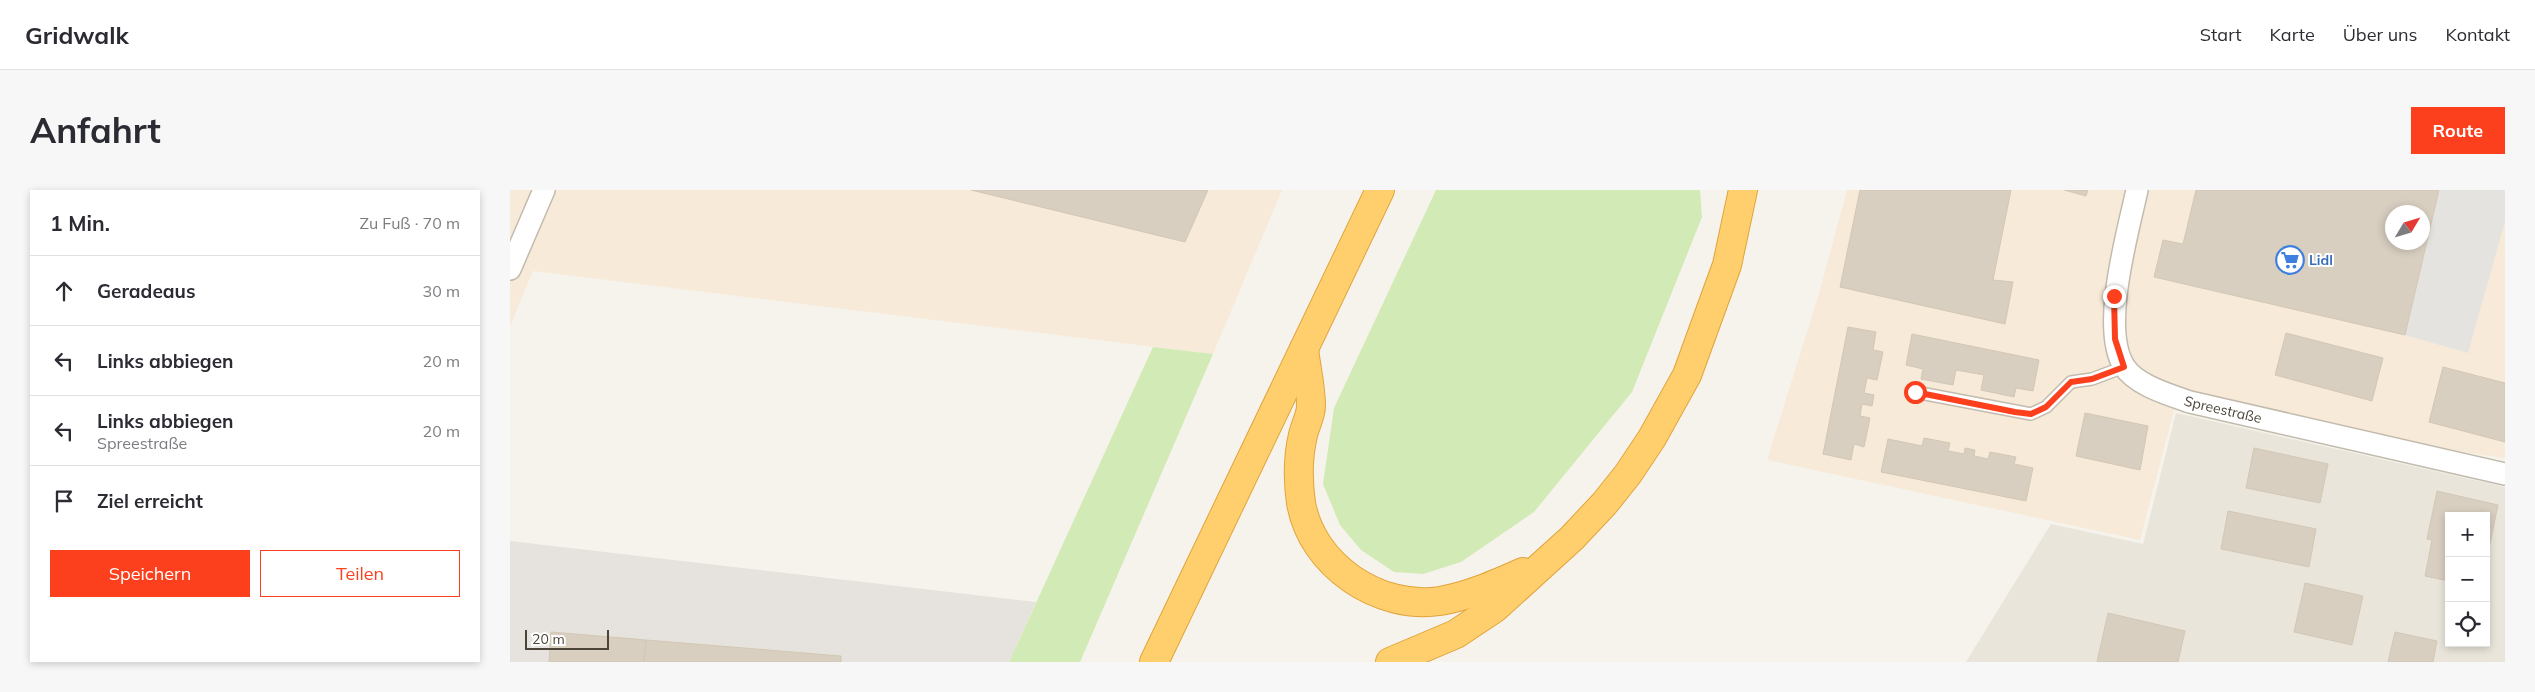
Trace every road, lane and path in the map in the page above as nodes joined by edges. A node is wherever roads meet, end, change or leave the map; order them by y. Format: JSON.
{"nodes":[{"id":1,"x":544,"y":190,"type":"edge"},
{"id":2,"x":1380,"y":190,"type":"edge"},
{"id":3,"x":1743,"y":190,"type":"edge"},
{"id":4,"x":2137,"y":190,"type":"edge"},
{"id":5,"x":510,"y":269,"type":"edge"},
{"id":6,"x":1304,"y":349,"type":"junction"},
{"id":7,"x":2124,"y":367,"type":"junction"},
{"id":8,"x":1915,"y":392,"type":"dead end"},
{"id":9,"x":2505,"y":474,"type":"edge"},
{"id":10,"x":1544,"y":562,"type":"junction"},
{"id":11,"x":1154,"y":662,"type":"edge"},
{"id":12,"x":1390,"y":662,"type":"edge"}],
"edges":[{"from":1,"to":5,"type":"street"},
{"from":2,"to":6,"type":"highway"},
{"from":3,"to":10,"type":"highway"},
{"from":4,"to":7,"type":"street"},
{"from":6,"to":10,"type":"highway"},
{"from":6,"to":11,"type":"highway"},
{"from":7,"to":8,"type":"lane"},
{"from":7,"to":9,"type":"street","name":"Spreestraße"},
{"from":10,"to":12,"type":"highway"}]}
